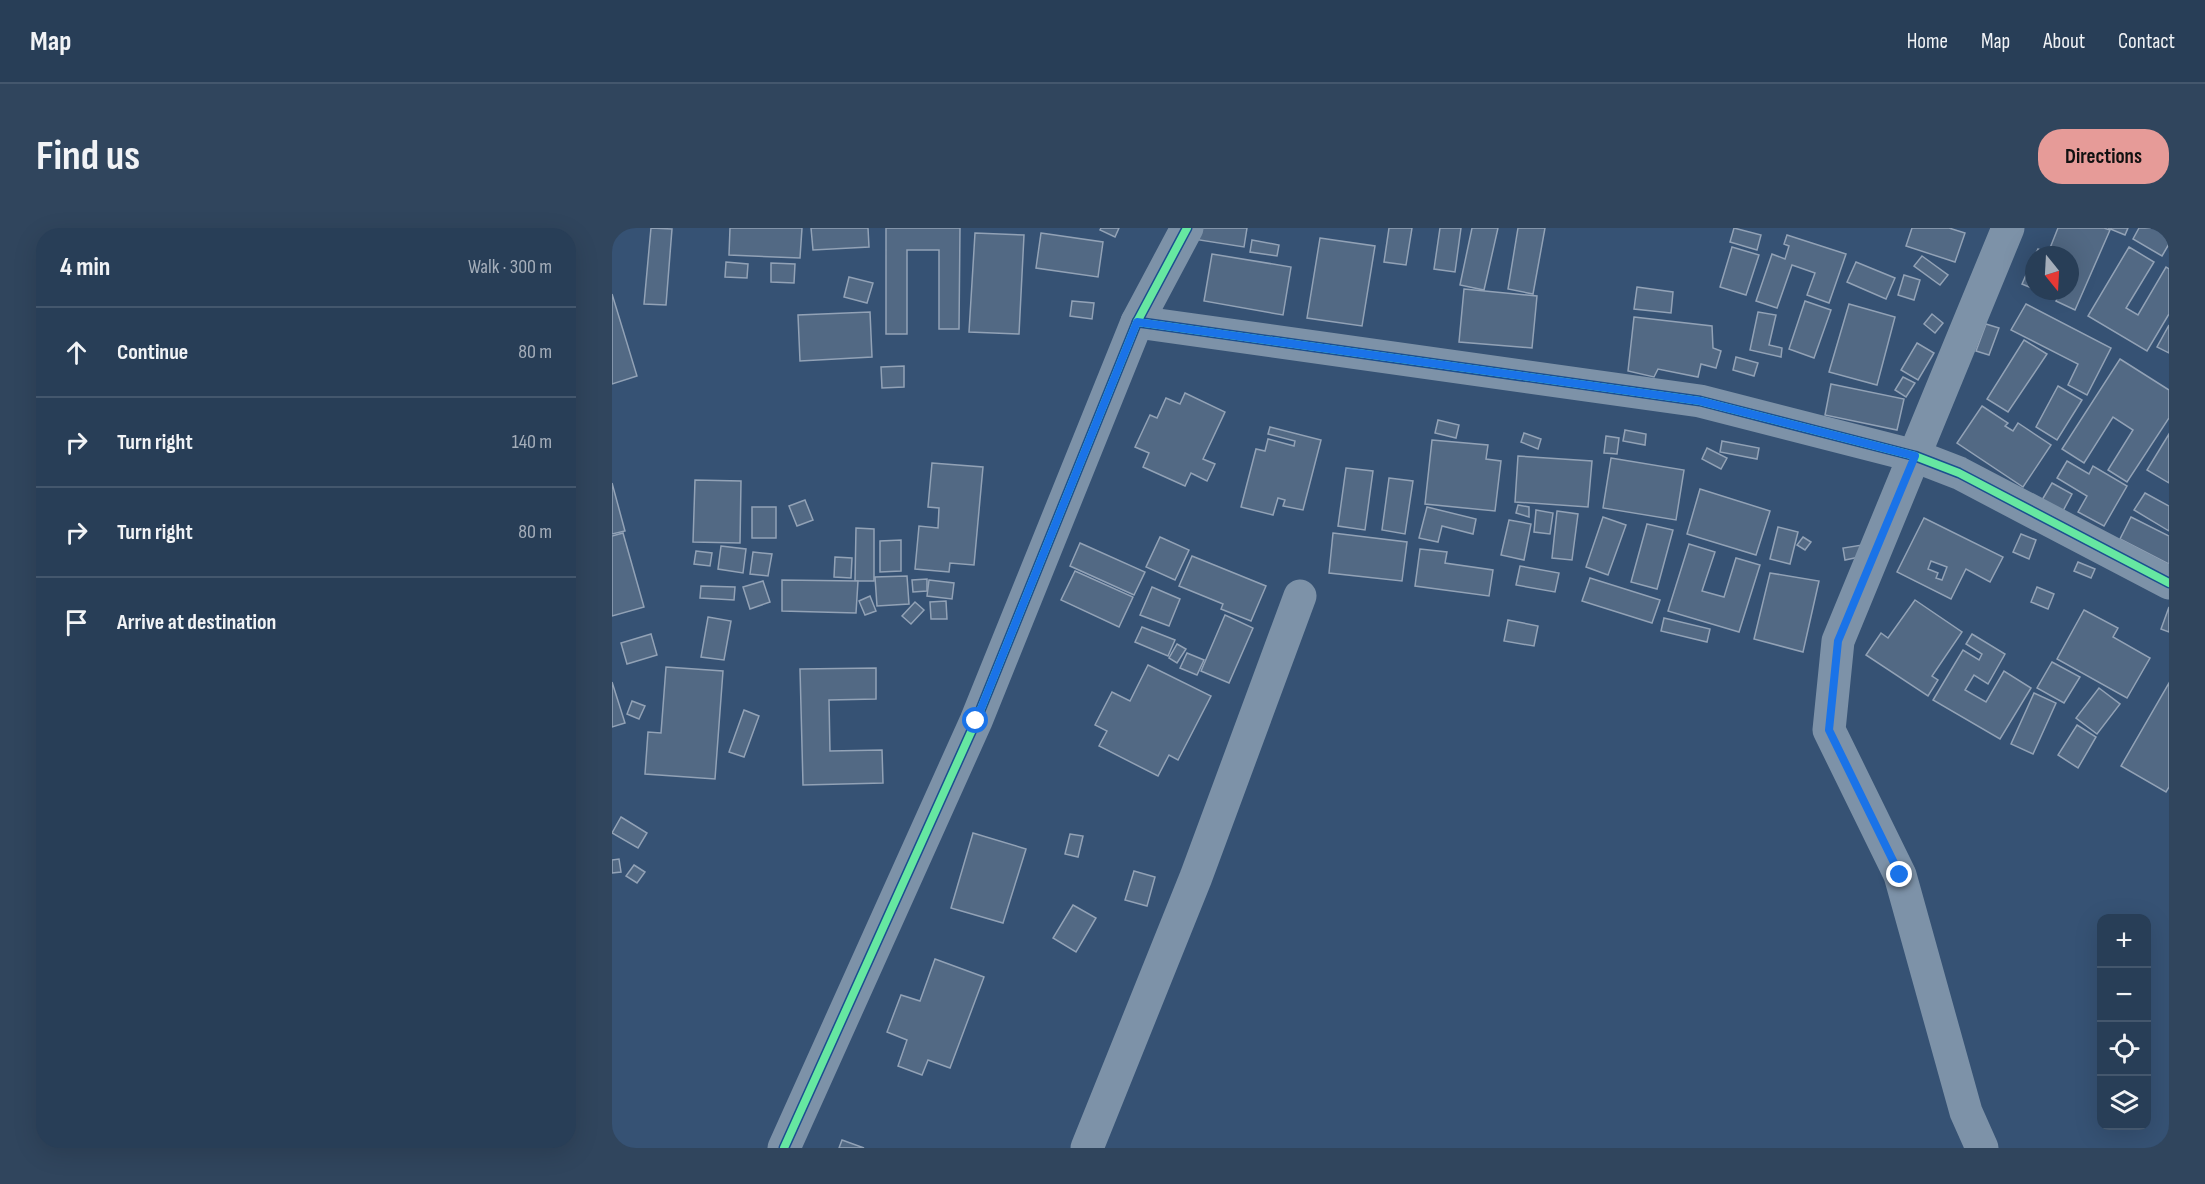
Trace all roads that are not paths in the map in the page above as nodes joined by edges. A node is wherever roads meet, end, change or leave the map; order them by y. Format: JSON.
{"nodes":[{"id":1,"x":1187,"y":228,"type":"edge"},
{"id":2,"x":2008,"y":228,"type":"edge"},
{"id":3,"x":1137,"y":322,"type":"junction"},
{"id":4,"x":1915,"y":456,"type":"junction"},
{"id":5,"x":2169,"y":583,"type":"edge"},
{"id":6,"x":1300,"y":596,"type":"dead end"},
{"id":7,"x":783,"y":1148,"type":"edge"},
{"id":8,"x":1087,"y":1148,"type":"edge"},
{"id":9,"x":1982,"y":1148,"type":"edge"}],
"edges":[{"from":1,"to":3,"type":"street"},
{"from":2,"to":4,"type":"street"},
{"from":3,"to":4,"type":"street"},
{"from":3,"to":7,"type":"street"},
{"from":4,"to":5,"type":"street"},
{"from":4,"to":9,"type":"street"},
{"from":6,"to":8,"type":"street"}]}
